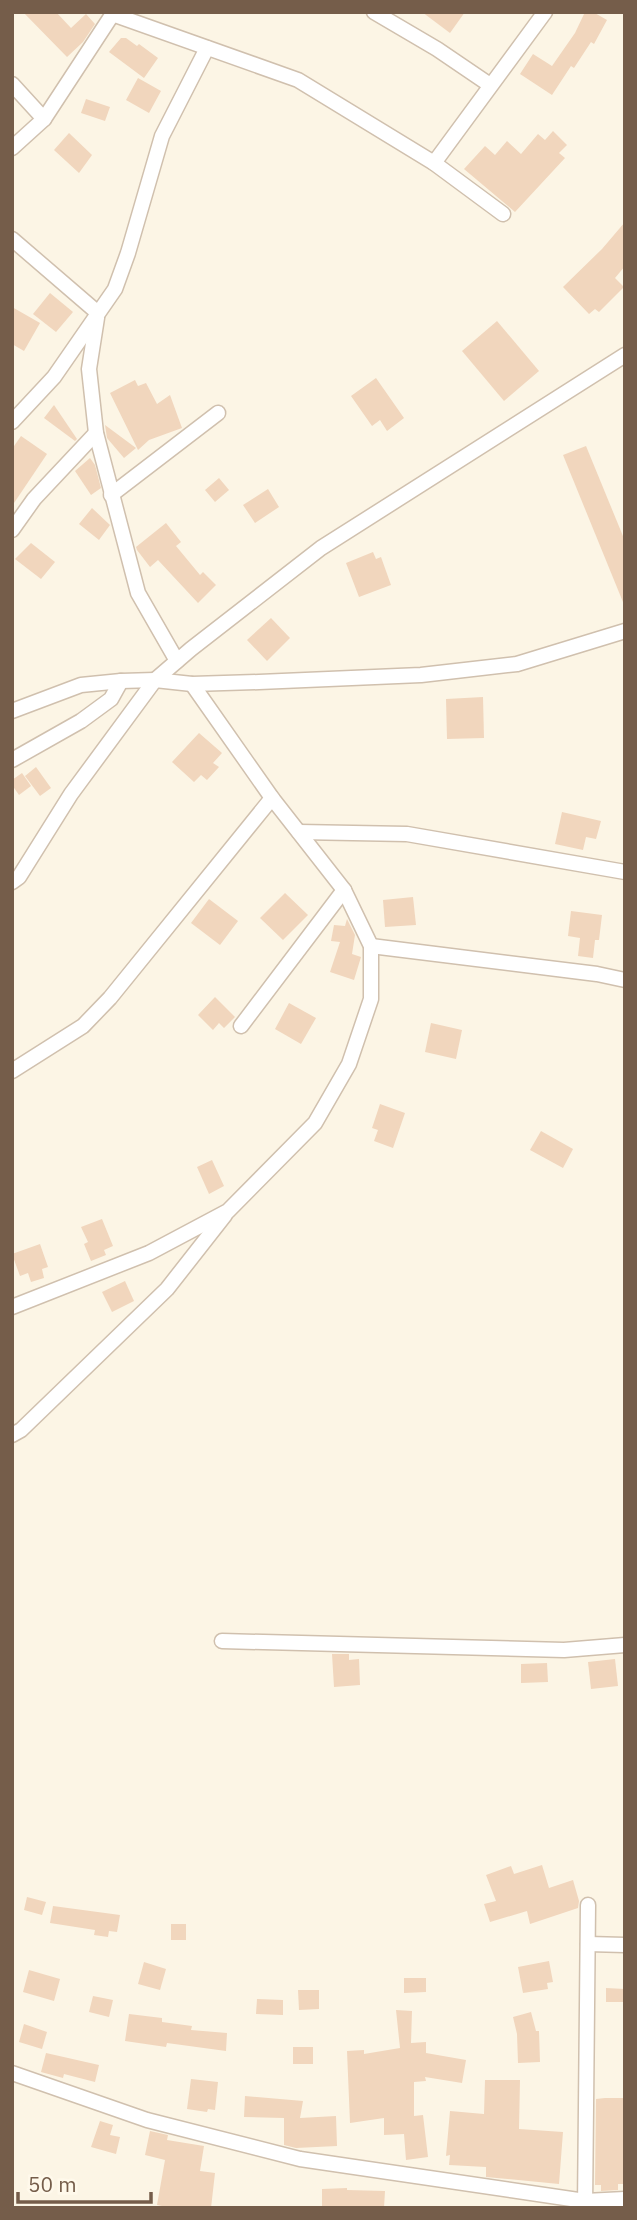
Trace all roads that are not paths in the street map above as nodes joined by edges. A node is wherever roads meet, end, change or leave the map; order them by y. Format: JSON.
{"nodes":[{"id":1,"x":374,"y":12,"type":"edge"},
{"id":2,"x":545,"y":12,"type":"edge"},
{"id":3,"x":113,"y":13,"type":"edge"},
{"id":4,"x":207,"y":48,"type":"junction"},
{"id":5,"x":12,"y":84,"type":"edge"},
{"id":6,"x":490,"y":85,"type":"junction"},
{"id":7,"x":44,"y":119,"type":"junction"},
{"id":8,"x":12,"y":148,"type":"edge"},
{"id":9,"x":434,"y":163,"type":"junction"},
{"id":10,"x":503,"y":214,"type":"dead end"},
{"id":11,"x":12,"y":239,"type":"edge"},
{"id":12,"x":98,"y":313,"type":"junction"},
{"id":13,"x":625,"y":355,"type":"edge"},
{"id":14,"x":218,"y":413,"type":"dead end"},
{"id":15,"x":12,"y":422,"type":"edge"},
{"id":16,"x":96,"y":433,"type":"junction"},
{"id":17,"x":111,"y":495,"type":"junction"},
{"id":18,"x":12,"y":530,"type":"edge"},
{"id":19,"x":625,"y":631,"type":"edge"},
{"id":20,"x":177,"y":662,"type":"junction"},
{"id":21,"x":155,"y":680,"type":"junction"},
{"id":22,"x":121,"y":681,"type":"junction"},
{"id":23,"x":192,"y":684,"type":"junction"},
{"id":24,"x":12,"y":711,"type":"edge"},
{"id":25,"x":12,"y":760,"type":"edge"},
{"id":26,"x":272,"y":798,"type":"junction"},
{"id":27,"x":299,"y":832,"type":"junction"},
{"id":28,"x":625,"y":872,"type":"edge"},
{"id":29,"x":12,"y":882,"type":"edge"},
{"id":30,"x":344,"y":890,"type":"junction"},
{"id":31,"x":372,"y":946,"type":"junction"},
{"id":32,"x":625,"y":980,"type":"edge"},
{"id":33,"x":241,"y":1026,"type":"dead end"},
{"id":34,"x":12,"y":1071,"type":"edge"},
{"id":35,"x":228,"y":1211,"type":"junction"},
{"id":36,"x":12,"y":1307,"type":"edge"},
{"id":37,"x":12,"y":1435,"type":"edge"},
{"id":38,"x":222,"y":1641,"type":"dead end"},
{"id":39,"x":625,"y":1645,"type":"edge"},
{"id":40,"x":588,"y":1905,"type":"dead end"},
{"id":41,"x":588,"y":1944,"type":"junction"},
{"id":42,"x":625,"y":1945,"type":"edge"},
{"id":43,"x":12,"y":2073,"type":"edge"},
{"id":44,"x":625,"y":2199,"type":"edge"},
{"id":45,"x":585,"y":2205,"type":"edge"}],
"edges":[{"from":1,"to":6,"type":"street"},
{"from":2,"to":6,"type":"street"},
{"from":3,"to":4,"type":"street"},
{"from":3,"to":7,"type":"street"},
{"from":4,"to":9,"type":"street"},
{"from":4,"to":12,"type":"street"},
{"from":5,"to":7,"type":"street"},
{"from":6,"to":9,"type":"street"},
{"from":7,"to":8,"type":"street"},
{"from":9,"to":10,"type":"street"},
{"from":11,"to":12,"type":"street"},
{"from":12,"to":15,"type":"street"},
{"from":12,"to":16,"type":"street"},
{"from":13,"to":20,"type":"street"},
{"from":14,"to":17,"type":"street"},
{"from":16,"to":17,"type":"street"},
{"from":16,"to":18,"type":"street"},
{"from":17,"to":20,"type":"street"},
{"from":19,"to":23,"type":"street"},
{"from":20,"to":21,"type":"street"},
{"from":21,"to":22,"type":"street"},
{"from":21,"to":23,"type":"street"},
{"from":21,"to":29,"type":"street"},
{"from":22,"to":24,"type":"street"},
{"from":22,"to":25,"type":"street"},
{"from":23,"to":26,"type":"street"},
{"from":26,"to":27,"type":"street"},
{"from":26,"to":34,"type":"street"},
{"from":27,"to":28,"type":"street"},
{"from":27,"to":30,"type":"street"},
{"from":30,"to":31,"type":"street"},
{"from":30,"to":33,"type":"street"},
{"from":31,"to":32,"type":"street"},
{"from":31,"to":35,"type":"street"},
{"from":35,"to":36,"type":"street"},
{"from":35,"to":37,"type":"street"},
{"from":38,"to":39,"type":"street"},
{"from":40,"to":41,"type":"street"},
{"from":41,"to":42,"type":"street"},
{"from":41,"to":45,"type":"street"},
{"from":43,"to":45,"type":"street"},
{"from":44,"to":45,"type":"street"}]}
